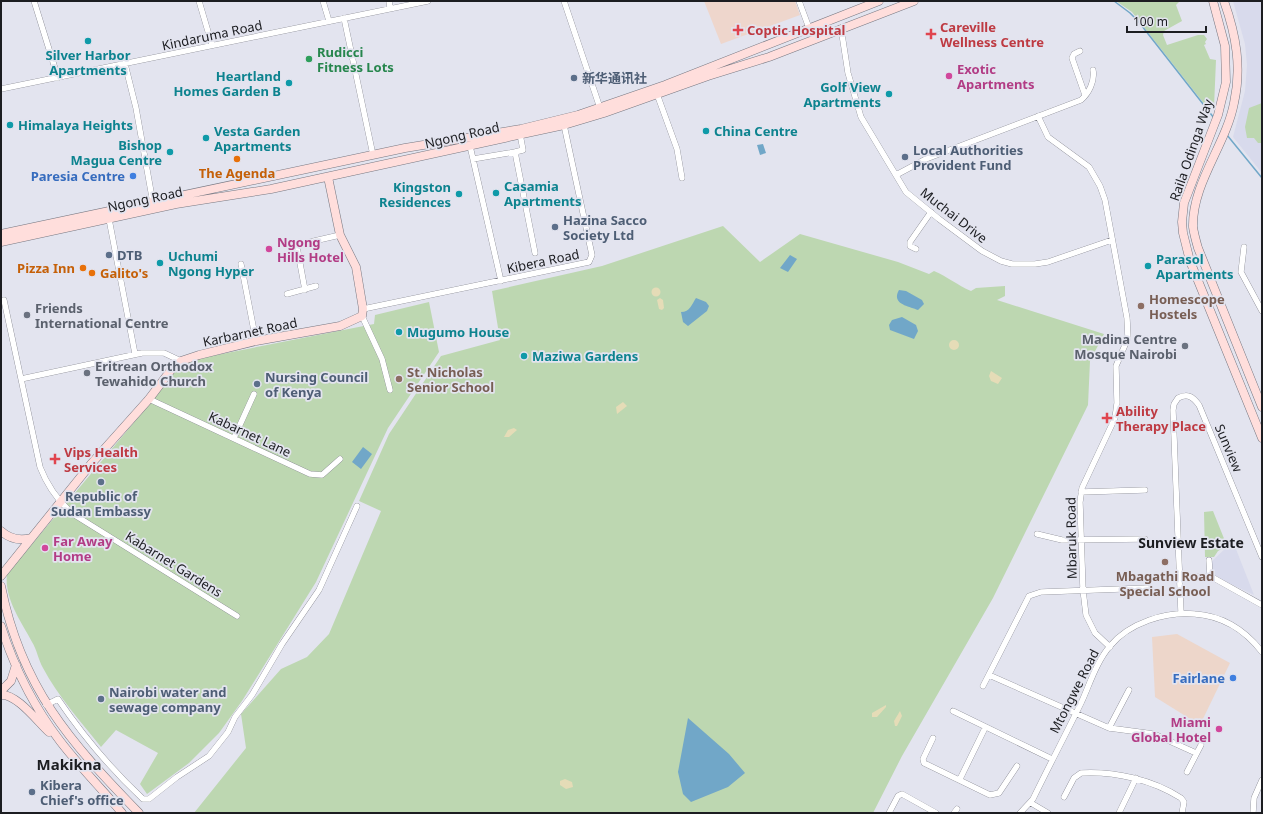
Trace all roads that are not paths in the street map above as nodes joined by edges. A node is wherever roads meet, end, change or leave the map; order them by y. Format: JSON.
{"nodes":[{"id":1,"x":34,"y":1,"type":"edge"},
{"id":2,"x":199,"y":1,"type":"edge"},
{"id":3,"x":323,"y":1,"type":"edge"},
{"id":4,"x":388,"y":1,"type":"edge"},
{"id":5,"x":428,"y":1,"type":"edge"},
{"id":6,"x":564,"y":1,"type":"edge"},
{"id":7,"x":798,"y":1,"type":"edge"},
{"id":8,"x":879,"y":1,"type":"edge"},
{"id":9,"x":914,"y":1,"type":"edge"},
{"id":10,"x":1213,"y":1,"type":"edge"},
{"id":11,"x":1224,"y":1,"type":"edge"},
{"id":12,"x":390,"y":8,"type":"junction"},
{"id":13,"x":861,"y":8,"type":"junction"},
{"id":14,"x":344,"y":18,"type":"junction"},
{"id":15,"x":866,"y":18,"type":"junction"},
{"id":16,"x":329,"y":21,"type":"junction"},
{"id":17,"x":809,"y":28,"type":"junction"},
{"id":18,"x":841,"y":28,"type":"junction"},
{"id":19,"x":771,"y":42,"type":"junction"},
{"id":20,"x":212,"y":45,"type":"junction"},
{"id":21,"x":1080,"y":51,"type":"dead end"},
{"id":22,"x":779,"y":52,"type":"junction"},
{"id":23,"x":125,"y":64,"type":"junction"},
{"id":24,"x":1093,"y":70,"type":"dead end"},
{"id":25,"x":58,"y":78,"type":"junction"},
{"id":26,"x":1,"y":89,"type":"edge"},
{"id":27,"x":656,"y":94,"type":"junction"},
{"id":28,"x":1085,"y":95,"type":"junction"},
{"id":29,"x":600,"y":108,"type":"junction"},
{"id":30,"x":1038,"y":116,"type":"junction"},
{"id":31,"x":564,"y":125,"type":"junction"},
{"id":32,"x":520,"y":134,"type":"junction"},
{"id":33,"x":470,"y":146,"type":"junction"},
{"id":34,"x":405,"y":148,"type":"junction"},
{"id":35,"x":515,"y":152,"type":"junction"},
{"id":36,"x":374,"y":155,"type":"junction"},
{"id":37,"x":473,"y":159,"type":"junction"},
{"id":38,"x":406,"y":160,"type":"junction"},
{"id":39,"x":896,"y":175,"type":"junction"},
{"id":40,"x":328,"y":177,"type":"junction"},
{"id":41,"x":269,"y":178,"type":"junction"},
{"id":42,"x":682,"y":178,"type":"dead end"},
{"id":43,"x":271,"y":189,"type":"junction"},
{"id":44,"x":153,"y":202,"type":"junction"},
{"id":45,"x":931,"y":212,"type":"junction"},
{"id":46,"x":108,"y":219,"type":"junction"},
{"id":47,"x":1,"y":234,"type":"edge"},
{"id":48,"x":340,"y":235,"type":"junction"},
{"id":49,"x":1112,"y":240,"type":"junction"},
{"id":50,"x":1,"y":242,"type":"edge"},
{"id":51,"x":1244,"y":247,"type":"dead end"},
{"id":52,"x":916,"y":249,"type":"dead end"},
{"id":53,"x":535,"y":253,"type":"dead end"},
{"id":54,"x":241,"y":264,"type":"dead end"},
{"id":55,"x":501,"y":281,"type":"junction"},
{"id":56,"x":316,"y":286,"type":"dead end"},
{"id":57,"x":305,"y":290,"type":"junction"},
{"id":58,"x":286,"y":294,"type":"dead end"},
{"id":59,"x":4,"y":300,"type":"dead end"},
{"id":60,"x":1262,"y":311,"type":"edge"},
{"id":61,"x":362,"y":313,"type":"junction"},
{"id":62,"x":256,"y":340,"type":"junction"},
{"id":63,"x":135,"y":354,"type":"junction"},
{"id":64,"x":181,"y":361,"type":"junction"},
{"id":65,"x":22,"y":379,"type":"junction"},
{"id":66,"x":390,"y":390,"type":"dead end"},
{"id":67,"x":254,"y":394,"type":"dead end"},
{"id":68,"x":149,"y":399,"type":"junction"},
{"id":69,"x":1262,"y":407,"type":"edge"},
{"id":70,"x":234,"y":438,"type":"junction"},
{"id":71,"x":1262,"y":438,"type":"edge"},
{"id":72,"x":340,"y":459,"type":"dead end"},
{"id":73,"x":1145,"y":490,"type":"dead end"},
{"id":74,"x":1081,"y":492,"type":"junction"},
{"id":75,"x":62,"y":502,"type":"junction"},
{"id":76,"x":358,"y":506,"type":"dead end"},
{"id":77,"x":1,"y":531,"type":"edge"},
{"id":78,"x":1037,"y":534,"type":"dead end"},
{"id":79,"x":31,"y":538,"type":"junction"},
{"id":80,"x":1145,"y":539,"type":"dead end"},
{"id":81,"x":1081,"y":541,"type":"junction"},
{"id":82,"x":1262,"y":557,"type":"edge"},
{"id":83,"x":1209,"y":560,"type":"dead end"},
{"id":84,"x":1,"y":576,"type":"edge"},
{"id":85,"x":1210,"y":576,"type":"junction"},
{"id":86,"x":1180,"y":577,"type":"junction"},
{"id":87,"x":1,"y":586,"type":"edge"},
{"id":88,"x":1148,"y":588,"type":"dead end"},
{"id":89,"x":1083,"y":590,"type":"junction"},
{"id":90,"x":1262,"y":605,"type":"edge"},
{"id":91,"x":1181,"y":613,"type":"junction"},
{"id":92,"x":237,"y":616,"type":"dead end"},
{"id":93,"x":1,"y":626,"type":"edge"},
{"id":94,"x":1110,"y":647,"type":"junction"},
{"id":95,"x":1262,"y":652,"type":"edge"},
{"id":96,"x":16,"y":665,"type":"junction"},
{"id":97,"x":989,"y":675,"type":"junction"},
{"id":98,"x":983,"y":686,"type":"dead end"},
{"id":99,"x":1128,"y":690,"type":"dead end"},
{"id":100,"x":1,"y":691,"type":"edge"},
{"id":101,"x":1,"y":695,"type":"edge"},
{"id":102,"x":46,"y":705,"type":"junction"},
{"id":103,"x":953,"y":711,"type":"dead end"},
{"id":104,"x":1076,"y":713,"type":"junction"},
{"id":105,"x":985,"y":728,"type":"junction"},
{"id":106,"x":1109,"y":728,"type":"junction"},
{"id":107,"x":934,"y":738,"type":"dead end"},
{"id":108,"x":60,"y":742,"type":"junction"},
{"id":109,"x":1201,"y":745,"type":"dead end"},
{"id":110,"x":1196,"y":753,"type":"junction"},
{"id":111,"x":1052,"y":759,"type":"junction"},
{"id":112,"x":1017,"y":766,"type":"dead end"},
{"id":113,"x":1187,"y":772,"type":"dead end"},
{"id":114,"x":1136,"y":778,"type":"junction"},
{"id":115,"x":960,"y":780,"type":"junction"},
{"id":116,"x":1262,"y":780,"type":"edge"},
{"id":117,"x":1064,"y":797,"type":"dead end"},
{"id":118,"x":1031,"y":803,"type":"junction"},
{"id":119,"x":122,"y":813,"type":"edge"},
{"id":120,"x":139,"y":813,"type":"edge"},
{"id":121,"x":889,"y":813,"type":"edge"},
{"id":122,"x":936,"y":813,"type":"edge"},
{"id":123,"x":1020,"y":813,"type":"edge"},
{"id":124,"x":1048,"y":813,"type":"edge"},
{"id":125,"x":1119,"y":813,"type":"edge"},
{"id":126,"x":1182,"y":813,"type":"edge"},
{"id":127,"x":1253,"y":813,"type":"edge"}],
"edges":[{"from":1,"to":25,"type":"street"},
{"from":2,"to":20,"type":"street"},
{"from":3,"to":16,"type":"street"},
{"from":4,"to":12,"type":"street"},
{"from":5,"to":12,"type":"street","name":"Kindaruma Road"},
{"from":6,"to":29,"type":"street"},
{"from":7,"to":17,"type":"street"},
{"from":8,"to":13,"type":"main road","name":"Ngong Road"},
{"from":9,"to":15,"type":"main road","name":"Ngong Road"},
{"from":10,"to":71,"type":"main road","name":"Raila Odinga Way"},
{"from":11,"to":69,"type":"main road","name":"Raila Odinga Way"},
{"from":12,"to":14,"type":"street","name":"Kindaruma Road"},
{"from":13,"to":15,"type":"main road"},
{"from":13,"to":17,"type":"main road","name":"Ngong Road"},
{"from":14,"to":16,"type":"street","name":"Kindaruma Road"},
{"from":14,"to":36,"type":"street"},
{"from":15,"to":18,"type":"main road","name":"Ngong Road"},
{"from":16,"to":20,"type":"street","name":"Kindaruma Road"},
{"from":17,"to":19,"type":"main road","name":"Ngong Road"},
{"from":18,"to":22,"type":"main road","name":"Ngong Road"},
{"from":18,"to":39,"type":"street","name":"Muchai Drive"},
{"from":19,"to":22,"type":"main road"},
{"from":19,"to":29,"type":"main road","name":"Ngong Road"},
{"from":20,"to":23,"type":"street","name":"Kindaruma Road"},
{"from":21,"to":28,"type":"street"},
{"from":22,"to":27,"type":"main road","name":"Ngong Road"},
{"from":23,"to":25,"type":"street","name":"Kindaruma Road"},
{"from":23,"to":44,"type":"street"},
{"from":24,"to":28,"type":"street"},
{"from":25,"to":26,"type":"street","name":"Kindaruma Road"},
{"from":27,"to":31,"type":"main road","name":"Ngong Road"},
{"from":27,"to":42,"type":"street"},
{"from":28,"to":30,"type":"street"},
{"from":29,"to":34,"type":"main road","name":"Ngong Road"},
{"from":30,"to":39,"type":"street"},
{"from":30,"to":49,"type":"street","name":"Mbaruk Road"},
{"from":31,"to":32,"type":"main road","name":"Ngong Road"},
{"from":31,"to":55,"type":"street","name":"Kibera Road"},
{"from":32,"to":33,"type":"main road","name":"Ngong Road"},
{"from":32,"to":35,"type":"street"},
{"from":33,"to":37,"type":"street"},
{"from":33,"to":38,"type":"main road","name":"Ngong Road"},
{"from":34,"to":36,"type":"main road","name":"Ngong Road"},
{"from":34,"to":38,"type":"main road"},
{"from":35,"to":37,"type":"street"},
{"from":35,"to":53,"type":"street"},
{"from":36,"to":41,"type":"main road","name":"Ngong Road"},
{"from":37,"to":55,"type":"street"},
{"from":38,"to":40,"type":"main road","name":"Ngong Road"},
{"from":39,"to":45,"type":"street","name":"Muchai Drive"},
{"from":40,"to":43,"type":"main road","name":"Ngong Road"},
{"from":40,"to":48,"type":"main road"},
{"from":41,"to":43,"type":"main road"},
{"from":41,"to":44,"type":"main road","name":"Ngong Road"},
{"from":43,"to":46,"type":"main road","name":"Ngong Road"},
{"from":44,"to":47,"type":"main road","name":"Ngong Road"},
{"from":45,"to":49,"type":"street","name":"Muchai Drive"},
{"from":45,"to":52,"type":"street"},
{"from":46,"to":50,"type":"main road","name":"Ngong Road"},
{"from":46,"to":63,"type":"street"},
{"from":48,"to":57,"type":"street"},
{"from":48,"to":61,"type":"main road"},
{"from":49,"to":74,"type":"street","name":"Mbaruk Road"},
{"from":51,"to":60,"type":"street"},
{"from":54,"to":62,"type":"street"},
{"from":55,"to":61,"type":"street","name":"Kibera Road"},
{"from":56,"to":57,"type":"street"},
{"from":57,"to":58,"type":"street"},
{"from":59,"to":65,"type":"street","name":"Kabarnet Gardens"},
{"from":61,"to":62,"type":"main road","name":"Karbarnet Road"},
{"from":61,"to":66,"type":"street"},
{"from":62,"to":64,"type":"main road","name":"Karbarnet Road"},
{"from":63,"to":64,"type":"street"},
{"from":63,"to":65,"type":"street"},
{"from":64,"to":68,"type":"main road","name":"Karbarnet Road"},
{"from":65,"to":75,"type":"street","name":"Kabarnet Gardens"},
{"from":67,"to":70,"type":"street"},
{"from":68,"to":70,"type":"street","name":"Kabarnet Lane"},
{"from":68,"to":75,"type":"main road","name":"Karbarnet Road"},
{"from":70,"to":72,"type":"street","name":"Kabarnet Lane"},
{"from":73,"to":74,"type":"street"},
{"from":74,"to":81,"type":"street","name":"Mbaruk Road"},
{"from":75,"to":79,"type":"main road","name":"Karbarnet Road"},
{"from":75,"to":92,"type":"street","name":"Kabarnet Gardens"},
{"from":76,"to":102,"type":"street"},
{"from":77,"to":79,"type":"main road"},
{"from":78,"to":81,"type":"street"},
{"from":79,"to":84,"type":"main road","name":"Karbarnet Road"},
{"from":80,"to":81,"type":"street"},
{"from":81,"to":89,"type":"street","name":"Mbaruk Road"},
{"from":82,"to":86,"type":"street","name":"Sunview"},
{"from":83,"to":85,"type":"street"},
{"from":85,"to":86,"type":"street"},
{"from":85,"to":90,"type":"street"},
{"from":86,"to":91,"type":"street","name":"Sunview"},
{"from":87,"to":102,"type":"main road"},
{"from":88,"to":89,"type":"street"},
{"from":89,"to":94,"type":"street","name":"Mbaruk Road"},
{"from":89,"to":97,"type":"street"},
{"from":91,"to":94,"type":"street","name":"Mtongwe Road"},
{"from":91,"to":95,"type":"street","name":"Mtongwe Road"},
{"from":93,"to":96,"type":"main road"},
{"from":94,"to":104,"type":"street","name":"Mtongwe Road"},
{"from":96,"to":100,"type":"main road"},
{"from":96,"to":108,"type":"main road"},
{"from":97,"to":98,"type":"street"},
{"from":97,"to":104,"type":"street"},
{"from":99,"to":106,"type":"street"},
{"from":101,"to":108,"type":"main road"},
{"from":102,"to":120,"type":"main road"},
{"from":103,"to":105,"type":"street"},
{"from":104,"to":106,"type":"street"},
{"from":104,"to":111,"type":"street","name":"Mtongwe Road"},
{"from":105,"to":111,"type":"street"},
{"from":105,"to":115,"type":"street"},
{"from":106,"to":110,"type":"street"},
{"from":107,"to":115,"type":"street"},
{"from":108,"to":119,"type":"main road"},
{"from":109,"to":110,"type":"street"},
{"from":110,"to":113,"type":"street"},
{"from":111,"to":118,"type":"street","name":"Mtongwe Road"},
{"from":112,"to":115,"type":"street"},
{"from":114,"to":117,"type":"street"},
{"from":114,"to":125,"type":"street"},
{"from":114,"to":126,"type":"street"},
{"from":116,"to":127,"type":"street"},
{"from":118,"to":123,"type":"street","name":"Mtongwe Road"},
{"from":118,"to":124,"type":"street"},
{"from":121,"to":122,"type":"street"}]}
